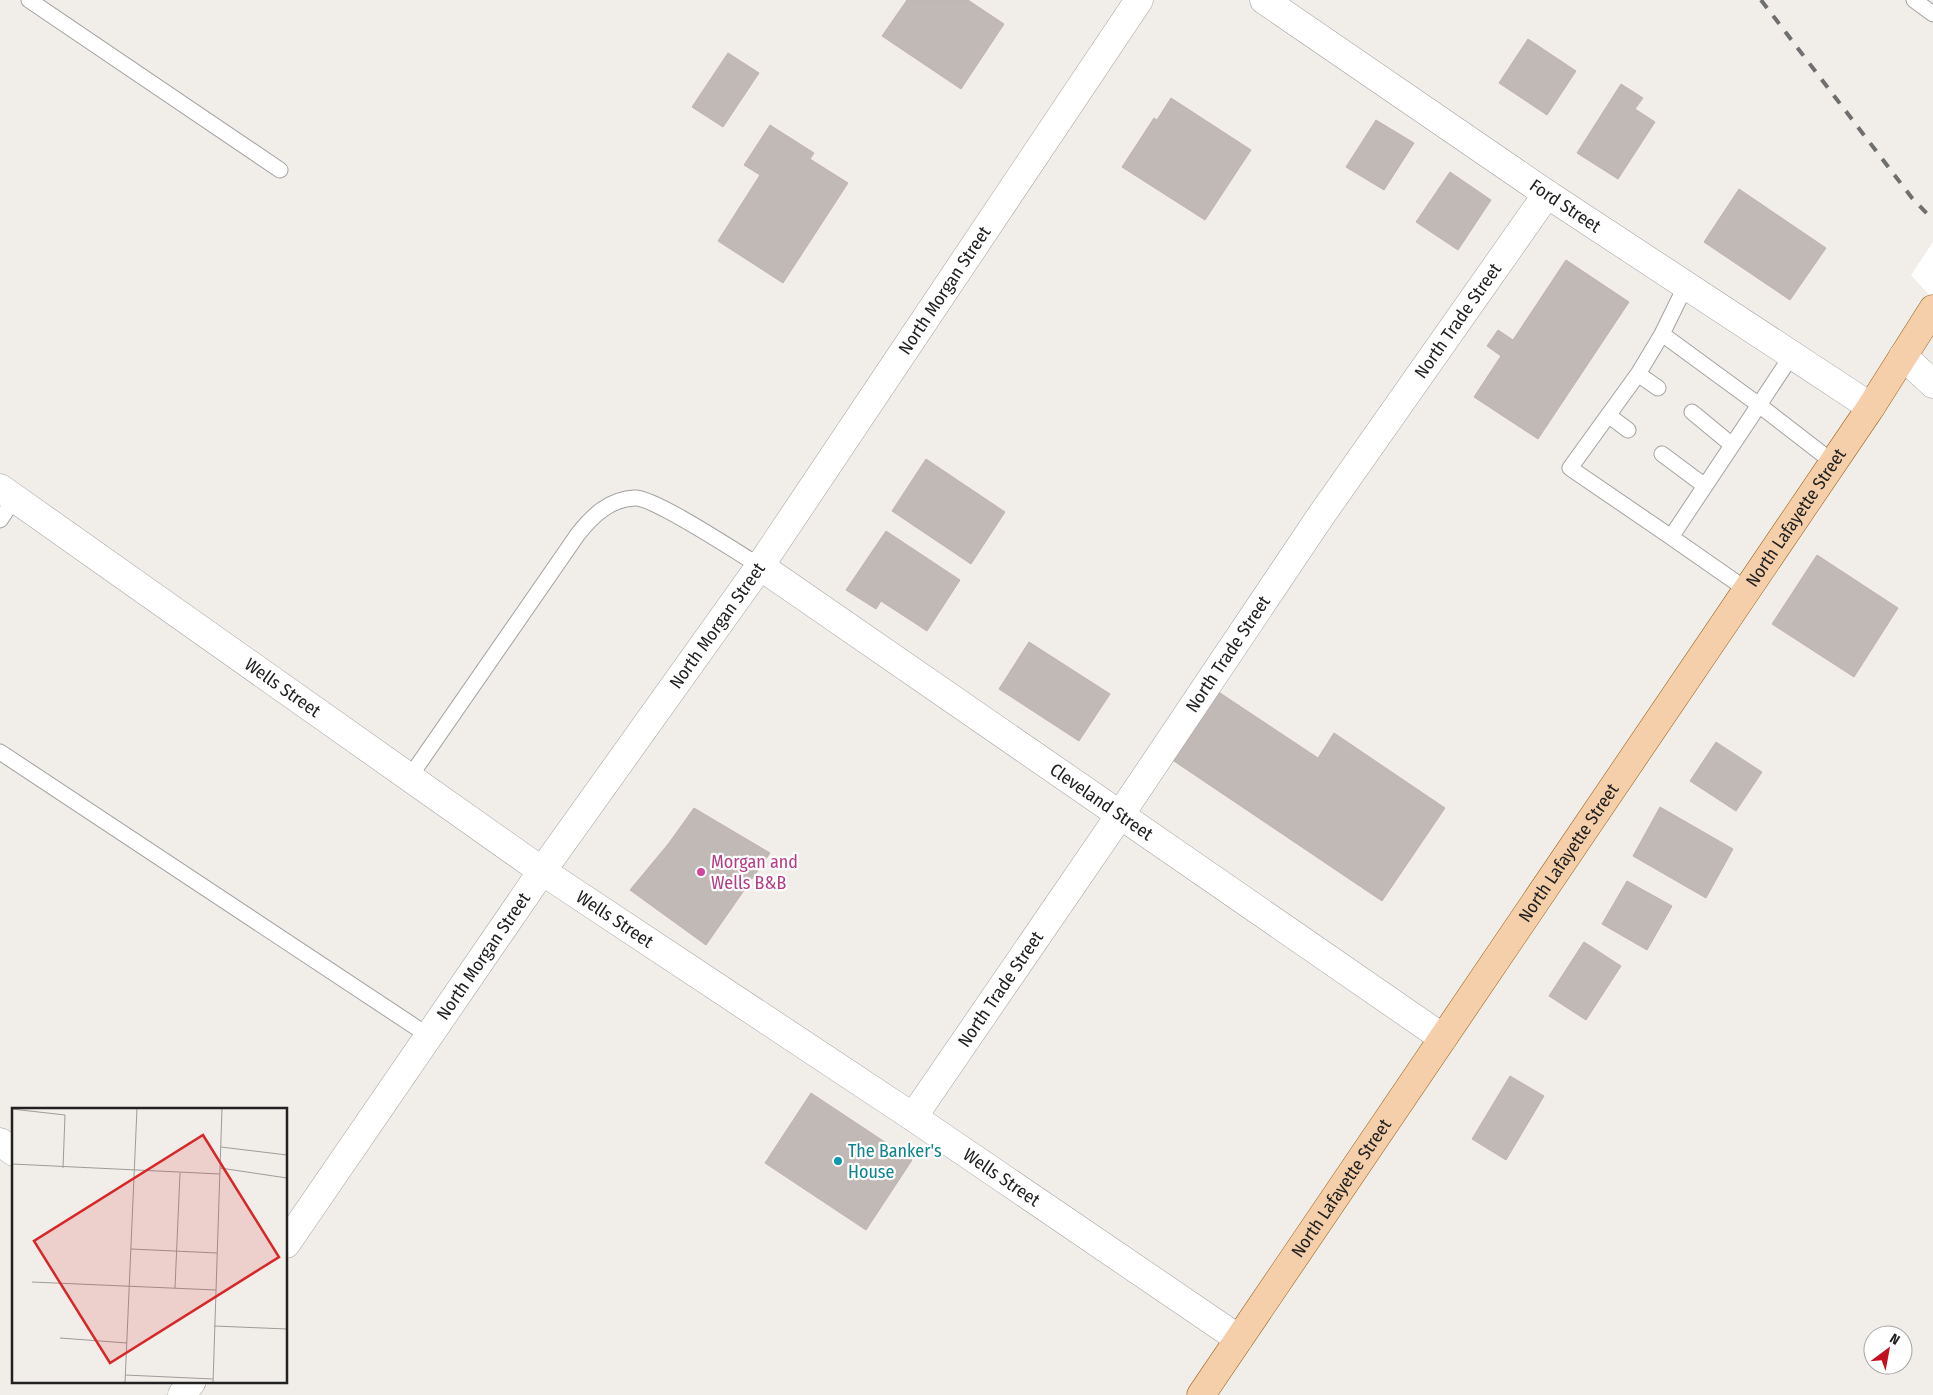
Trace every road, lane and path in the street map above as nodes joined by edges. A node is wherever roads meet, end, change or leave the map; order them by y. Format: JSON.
{"nodes":[{"id":1,"x":29,"y":0,"type":"edge"},
{"id":2,"x":1139,"y":0,"type":"edge"},
{"id":3,"x":1264,"y":0,"type":"edge"},
{"id":4,"x":1914,"y":0,"type":"edge"},
{"id":5,"x":1933,"y":14,"type":"edge"},
{"id":6,"x":280,"y":170,"type":"dead end"},
{"id":7,"x":1547,"y":194,"type":"junction"},
{"id":8,"x":1686,"y":285,"type":"junction"},
{"id":9,"x":1933,"y":309,"type":"edge"},
{"id":10,"x":1662,"y":334,"type":"junction"},
{"id":11,"x":1792,"y":355,"type":"junction"},
{"id":12,"x":1903,"y":356,"type":"junction"},
{"id":13,"x":1638,"y":374,"type":"junction"},
{"id":14,"x":1933,"y":384,"type":"edge"},
{"id":15,"x":1658,"y":388,"type":"dead end"},
{"id":16,"x":1759,"y":406,"type":"junction"},
{"id":17,"x":1872,"y":407,"type":"junction"},
{"id":18,"x":1692,"y":412,"type":"dead end"},
{"id":19,"x":1608,"y":415,"type":"junction"},
{"id":20,"x":1628,"y":430,"type":"dead end"},
{"id":21,"x":1732,"y":445,"type":"junction"},
{"id":22,"x":1662,"y":454,"type":"dead end"},
{"id":23,"x":1834,"y":463,"type":"junction"},
{"id":24,"x":1705,"y":486,"type":"junction"},
{"id":25,"x":5,"y":502,"type":"edge"},
{"id":26,"x":1671,"y":537,"type":"junction"},
{"id":27,"x":760,"y":566,"type":"junction"},
{"id":28,"x":1746,"y":590,"type":"junction"},
{"id":29,"x":0,"y":752,"type":"edge"},
{"id":30,"x":409,"y":778,"type":"junction"},
{"id":31,"x":1120,"y":815,"type":"junction"},
{"id":32,"x":542,"y":872,"type":"junction"},
{"id":33,"x":429,"y":1036,"type":"junction"},
{"id":34,"x":1443,"y":1038,"type":"junction"},
{"id":35,"x":913,"y":1117,"type":"junction"},
{"id":36,"x":0,"y":1142,"type":"edge"},
{"id":37,"x":12,"y":1151,"type":"edge"},
{"id":38,"x":288,"y":1241,"type":"edge"},
{"id":39,"x":1239,"y":1338,"type":"junction"},
{"id":40,"x":191,"y":1382,"type":"edge"},
{"id":41,"x":182,"y":1395,"type":"edge"},
{"id":42,"x":1201,"y":1395,"type":"edge"}],
"edges":[{"from":1,"to":6,"type":"lane"},
{"from":2,"to":27,"type":"street","name":"North Morgan Street"},
{"from":3,"to":7,"type":"street","name":"Ford Street"},
{"from":4,"to":5,"type":"lane"},
{"from":7,"to":8,"type":"street","name":"Ford Street"},
{"from":7,"to":31,"type":"street","name":"North Trade Street"},
{"from":8,"to":10,"type":"lane"},
{"from":8,"to":11,"type":"street","name":"Ford Street"},
{"from":9,"to":12,"type":"main road","name":"North Lafayette Street"},
{"from":10,"to":13,"type":"lane"},
{"from":10,"to":16,"type":"lane"},
{"from":11,"to":16,"type":"lane"},
{"from":11,"to":17,"type":"street","name":"Ford Street"},
{"from":12,"to":14,"type":"street"},
{"from":12,"to":17,"type":"main road","name":"North Lafayette Street"},
{"from":13,"to":15,"type":"lane"},
{"from":13,"to":19,"type":"lane"},
{"from":16,"to":21,"type":"lane"},
{"from":16,"to":23,"type":"lane"},
{"from":17,"to":23,"type":"main road","name":"North Lafayette Street"},
{"from":18,"to":21,"type":"lane"},
{"from":19,"to":20,"type":"lane"},
{"from":19,"to":26,"type":"lane"},
{"from":21,"to":24,"type":"lane"},
{"from":22,"to":24,"type":"lane"},
{"from":23,"to":28,"type":"main road","name":"North Lafayette Street"},
{"from":24,"to":26,"type":"lane"},
{"from":25,"to":30,"type":"street","name":"Wells Street"},
{"from":26,"to":28,"type":"lane"},
{"from":27,"to":30,"type":"lane"},
{"from":27,"to":31,"type":"street","name":"Cleveland Street"},
{"from":27,"to":32,"type":"street","name":"North Morgan Street"},
{"from":28,"to":34,"type":"main road","name":"North Lafayette Street"},
{"from":29,"to":33,"type":"lane"},
{"from":30,"to":32,"type":"street","name":"Wells Street"},
{"from":31,"to":34,"type":"street","name":"Cleveland Street"},
{"from":31,"to":35,"type":"street","name":"North Trade Street"},
{"from":32,"to":33,"type":"street","name":"North Morgan Street"},
{"from":32,"to":35,"type":"street","name":"Wells Street"},
{"from":33,"to":38,"type":"street","name":"North Morgan Street"},
{"from":34,"to":39,"type":"main road","name":"North Lafayette Street"},
{"from":35,"to":39,"type":"street","name":"Wells Street"},
{"from":36,"to":37,"type":"street"},
{"from":39,"to":42,"type":"main road","name":"North Lafayette Street"},
{"from":40,"to":41,"type":"street"}]}
